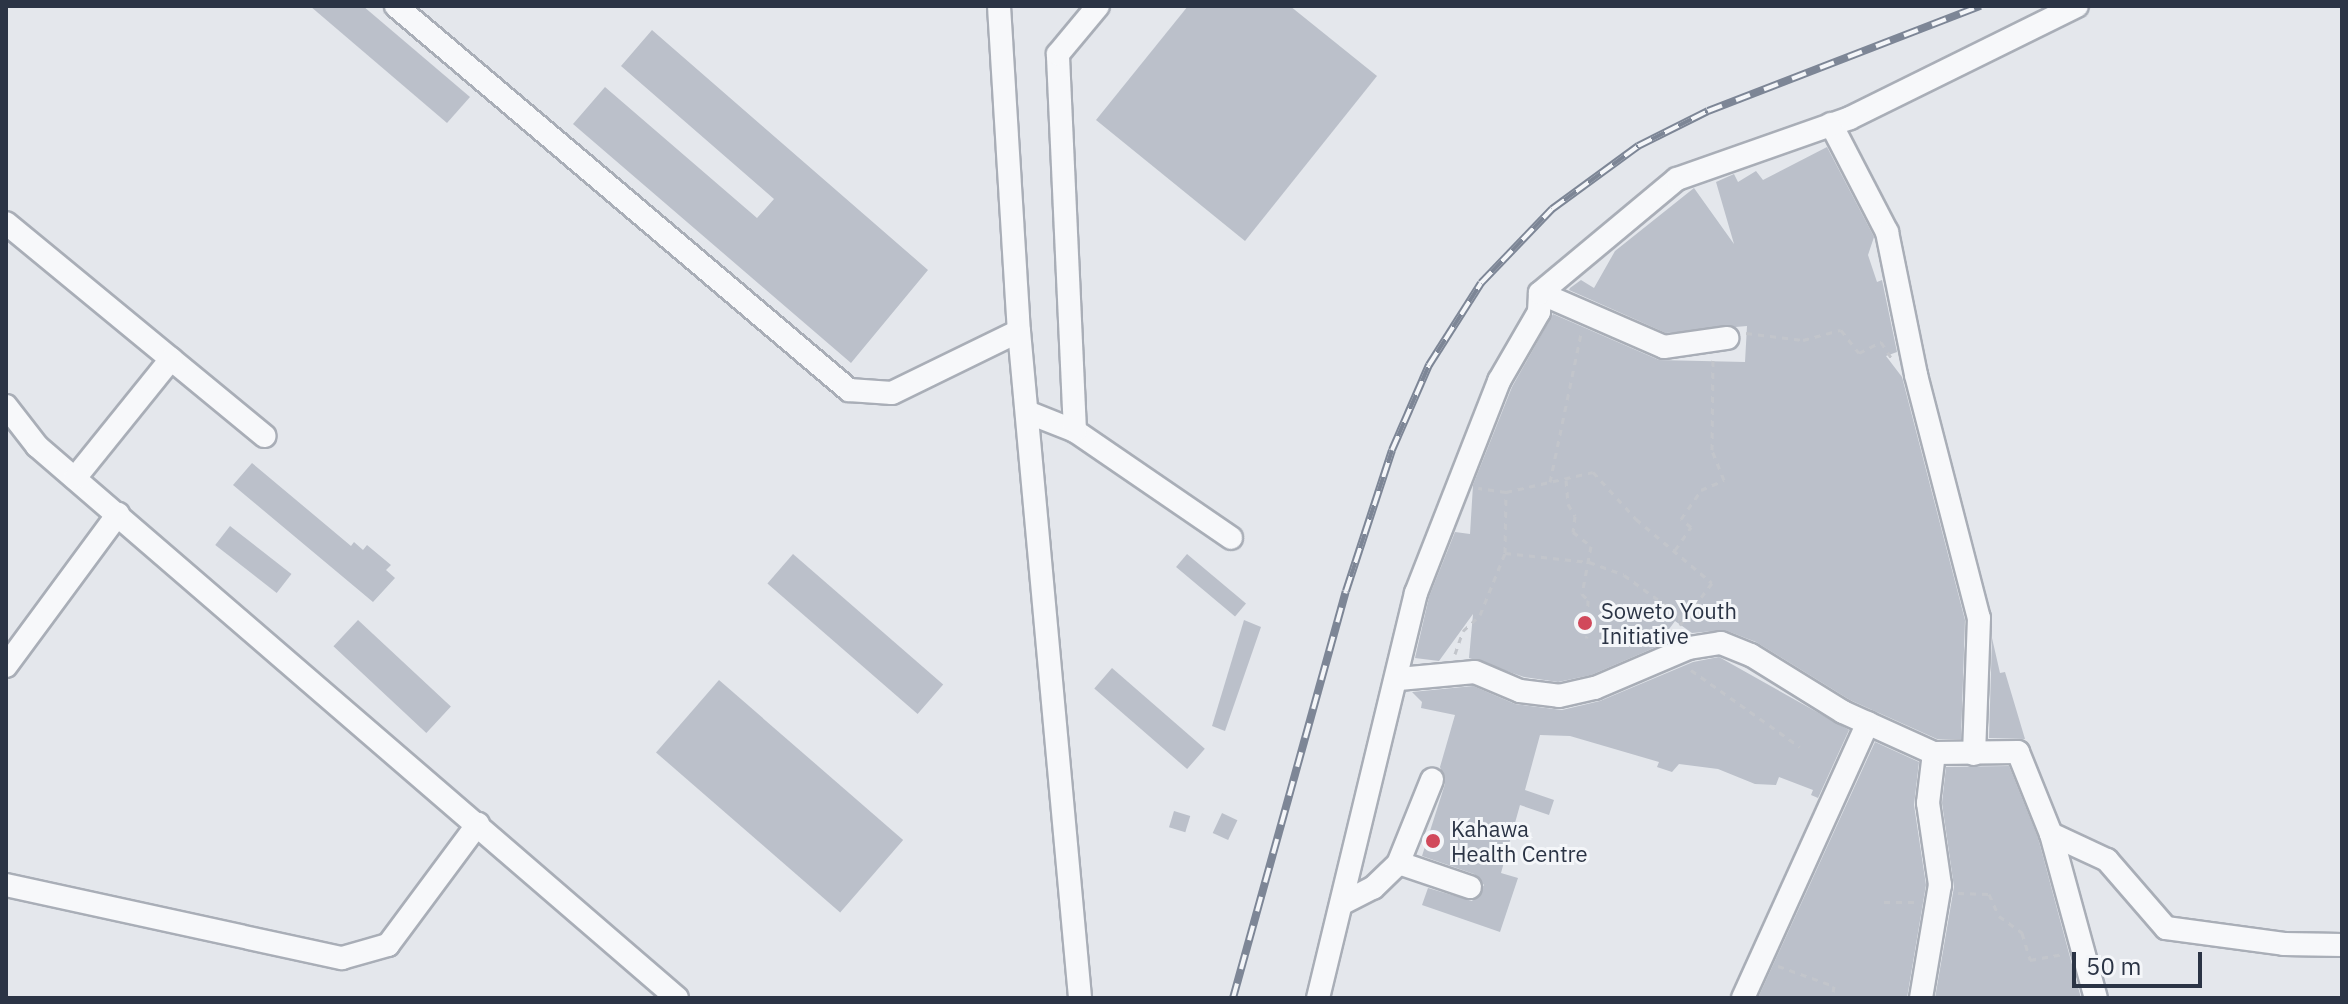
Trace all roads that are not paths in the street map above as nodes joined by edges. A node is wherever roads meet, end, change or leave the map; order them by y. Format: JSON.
{"nodes":[{"id":1,"x":396,"y":6,"type":"edge"},
{"id":2,"x":999,"y":6,"type":"edge"},
{"id":3,"x":1098,"y":6,"type":"edge"},
{"id":4,"x":2077,"y":6,"type":"edge"},
{"id":5,"x":1831,"y":124,"type":"junction"},
{"id":6,"x":6,"y":223,"type":"edge"},
{"id":7,"x":1540,"y":293,"type":"junction"},
{"id":8,"x":1019,"y":331,"type":"junction"},
{"id":9,"x":1723,"y":338,"type":"road end"},
{"id":10,"x":171,"y":359,"type":"junction"},
{"id":11,"x":6,"y":406,"type":"edge"},
{"id":12,"x":1027,"y":412,"type":"junction"},
{"id":13,"x":1075,"y":431,"type":"junction"},
{"id":14,"x":264,"y":436,"type":"dead end"},
{"id":15,"x":75,"y":478,"type":"junction"},
{"id":16,"x":118,"y":514,"type":"junction"},
{"id":17,"x":1231,"y":538,"type":"dead end"},
{"id":18,"x":6,"y":666,"type":"edge"},
{"id":19,"x":1399,"y":679,"type":"junction"},
{"id":20,"x":1868,"y":723,"type":"junction"},
{"id":21,"x":1934,"y":753,"type":"junction"},
{"id":22,"x":1974,"y":754,"type":"junction"},
{"id":23,"x":1432,"y":780,"type":"dead end"},
{"id":24,"x":478,"y":824,"type":"junction"},
{"id":25,"x":2051,"y":834,"type":"junction"},
{"id":26,"x":1399,"y":863,"type":"junction"},
{"id":27,"x":6,"y":885,"type":"edge"},
{"id":28,"x":1470,"y":887,"type":"dead end"},
{"id":29,"x":1343,"y":903,"type":"junction"},
{"id":30,"x":2342,"y":945,"type":"edge"},
{"id":31,"x":677,"y":998,"type":"edge"},
{"id":32,"x":1080,"y":998,"type":"edge"},
{"id":33,"x":1318,"y":998,"type":"edge"},
{"id":34,"x":1743,"y":998,"type":"edge"},
{"id":35,"x":1921,"y":998,"type":"edge"},
{"id":36,"x":2096,"y":998,"type":"edge"}],
"edges":[{"from":1,"to":8,"type":"street"},
{"from":2,"to":8,"type":"street"},
{"from":3,"to":13,"type":"street"},
{"from":4,"to":5,"type":"street"},
{"from":5,"to":7,"type":"street"},
{"from":5,"to":22,"type":"street"},
{"from":6,"to":10,"type":"street"},
{"from":7,"to":9,"type":"street"},
{"from":7,"to":19,"type":"street"},
{"from":8,"to":12,"type":"street"},
{"from":10,"to":14,"type":"street"},
{"from":10,"to":15,"type":"street"},
{"from":11,"to":15,"type":"street"},
{"from":12,"to":13,"type":"street"},
{"from":12,"to":32,"type":"street"},
{"from":13,"to":17,"type":"street"},
{"from":15,"to":16,"type":"street"},
{"from":16,"to":18,"type":"street"},
{"from":16,"to":24,"type":"street"},
{"from":19,"to":20,"type":"street"},
{"from":19,"to":29,"type":"street"},
{"from":20,"to":21,"type":"street"},
{"from":20,"to":34,"type":"street"},
{"from":21,"to":22,"type":"street"},
{"from":21,"to":35,"type":"street"},
{"from":22,"to":25,"type":"street"},
{"from":23,"to":26,"type":"street"},
{"from":24,"to":27,"type":"street"},
{"from":24,"to":31,"type":"street"},
{"from":25,"to":30,"type":"street"},
{"from":25,"to":36,"type":"street"},
{"from":26,"to":28,"type":"street"},
{"from":26,"to":29,"type":"street"},
{"from":29,"to":33,"type":"street"}]}
